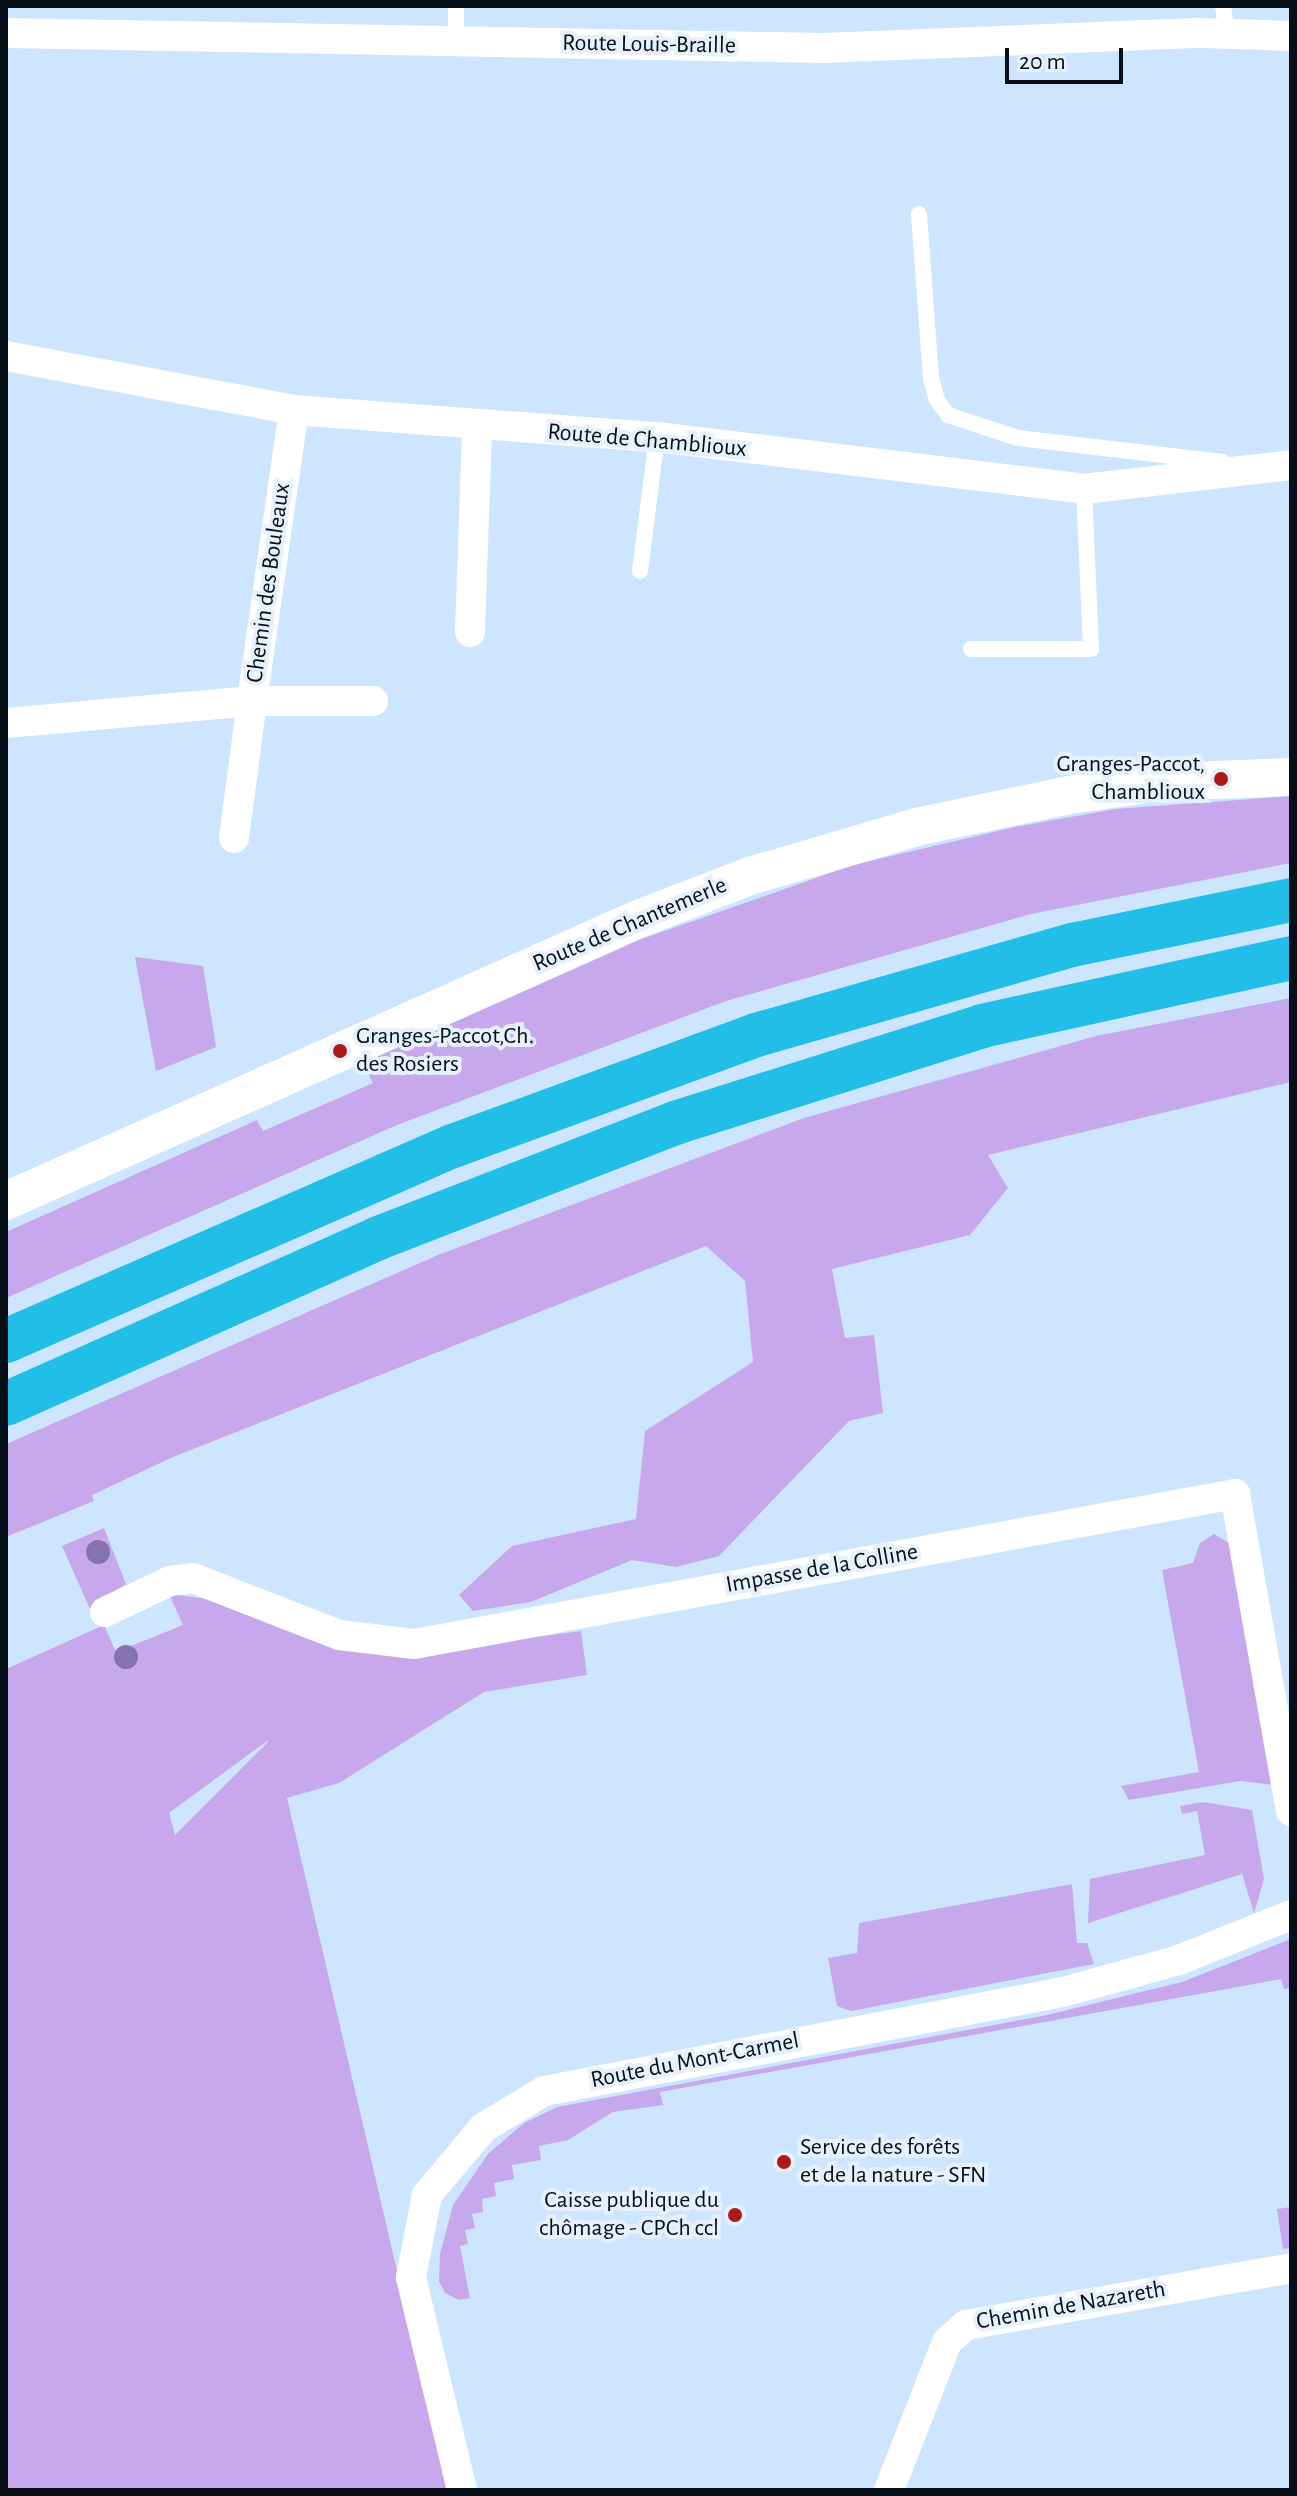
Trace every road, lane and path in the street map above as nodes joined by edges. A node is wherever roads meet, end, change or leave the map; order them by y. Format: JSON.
{"nodes":[{"id":1,"x":456,"y":6,"type":"edge"},
{"id":2,"x":1225,"y":20,"type":"edge"},
{"id":3,"x":6,"y":33,"type":"edge"},
{"id":4,"x":1291,"y":36,"type":"edge"},
{"id":5,"x":456,"y":42,"type":"junction"},
{"id":6,"x":919,"y":214,"type":"dead end"},
{"id":7,"x":6,"y":356,"type":"edge"},
{"id":8,"x":294,"y":410,"type":"junction"},
{"id":9,"x":477,"y":427,"type":"junction"},
{"id":10,"x":657,"y":437,"type":"junction"},
{"id":11,"x":1280,"y":466,"type":"edge"},
{"id":12,"x":1084,"y":489,"type":"junction"},
{"id":13,"x":640,"y":571,"type":"dead end"},
{"id":14,"x":470,"y":632,"type":"dead end"},
{"id":15,"x":971,"y":649,"type":"dead end"},
{"id":16,"x":252,"y":701,"type":"junction"},
{"id":17,"x":373,"y":701,"type":"dead end"},
{"id":18,"x":6,"y":723,"type":"edge"},
{"id":19,"x":1291,"y":777,"type":"edge"},
{"id":20,"x":234,"y":838,"type":"dead end"},
{"id":21,"x":1291,"y":900,"type":"edge"},
{"id":22,"x":1291,"y":958,"type":"edge"},
{"id":23,"x":6,"y":1201,"type":"edge"},
{"id":24,"x":6,"y":1341,"type":"edge"},
{"id":25,"x":6,"y":1404,"type":"edge"},
{"id":26,"x":105,"y":1612,"type":"dead end"},
{"id":27,"x":1291,"y":1811,"type":"edge"},
{"id":28,"x":1291,"y":1915,"type":"edge"},
{"id":29,"x":1291,"y":2268,"type":"edge"},
{"id":30,"x":900,"y":2484,"type":"edge"},
{"id":31,"x":462,"y":2490,"type":"edge"}],
"edges":[{"from":1,"to":5,"type":"lane"},
{"from":2,"to":4,"type":"street","name":"Route Louis-Braille"},
{"from":2,"to":5,"type":"street","name":"Route Louis-Braille"},
{"from":3,"to":5,"type":"street","name":"Route Louis-Braille"},
{"from":6,"to":11,"type":"lane"},
{"from":7,"to":8,"type":"street","name":"Route de Chamblioux"},
{"from":8,"to":9,"type":"street","name":"Route de Chamblioux"},
{"from":8,"to":16,"type":"street","name":"Chemin des Bouleaux"},
{"from":9,"to":10,"type":"street","name":"Route de Chamblioux"},
{"from":9,"to":14,"type":"street"},
{"from":10,"to":12,"type":"street","name":"Route de Chamblioux"},
{"from":10,"to":13,"type":"lane"},
{"from":11,"to":12,"type":"street","name":"Route de Chamblioux"},
{"from":12,"to":15,"type":"lane"},
{"from":16,"to":17,"type":"street"},
{"from":16,"to":18,"type":"street","name":"Chemin des Bouleaux"},
{"from":16,"to":20,"type":"street"},
{"from":19,"to":23,"type":"street","name":"Route de Chantemerle"},
{"from":21,"to":24,"type":"highway"},
{"from":22,"to":25,"type":"highway"},
{"from":26,"to":27,"type":"street","name":"Impasse de la Colline"},
{"from":28,"to":31,"type":"street","name":"Route du Mont-Carmel"},
{"from":29,"to":30,"type":"street","name":"Chemin de Nazareth"}]}
